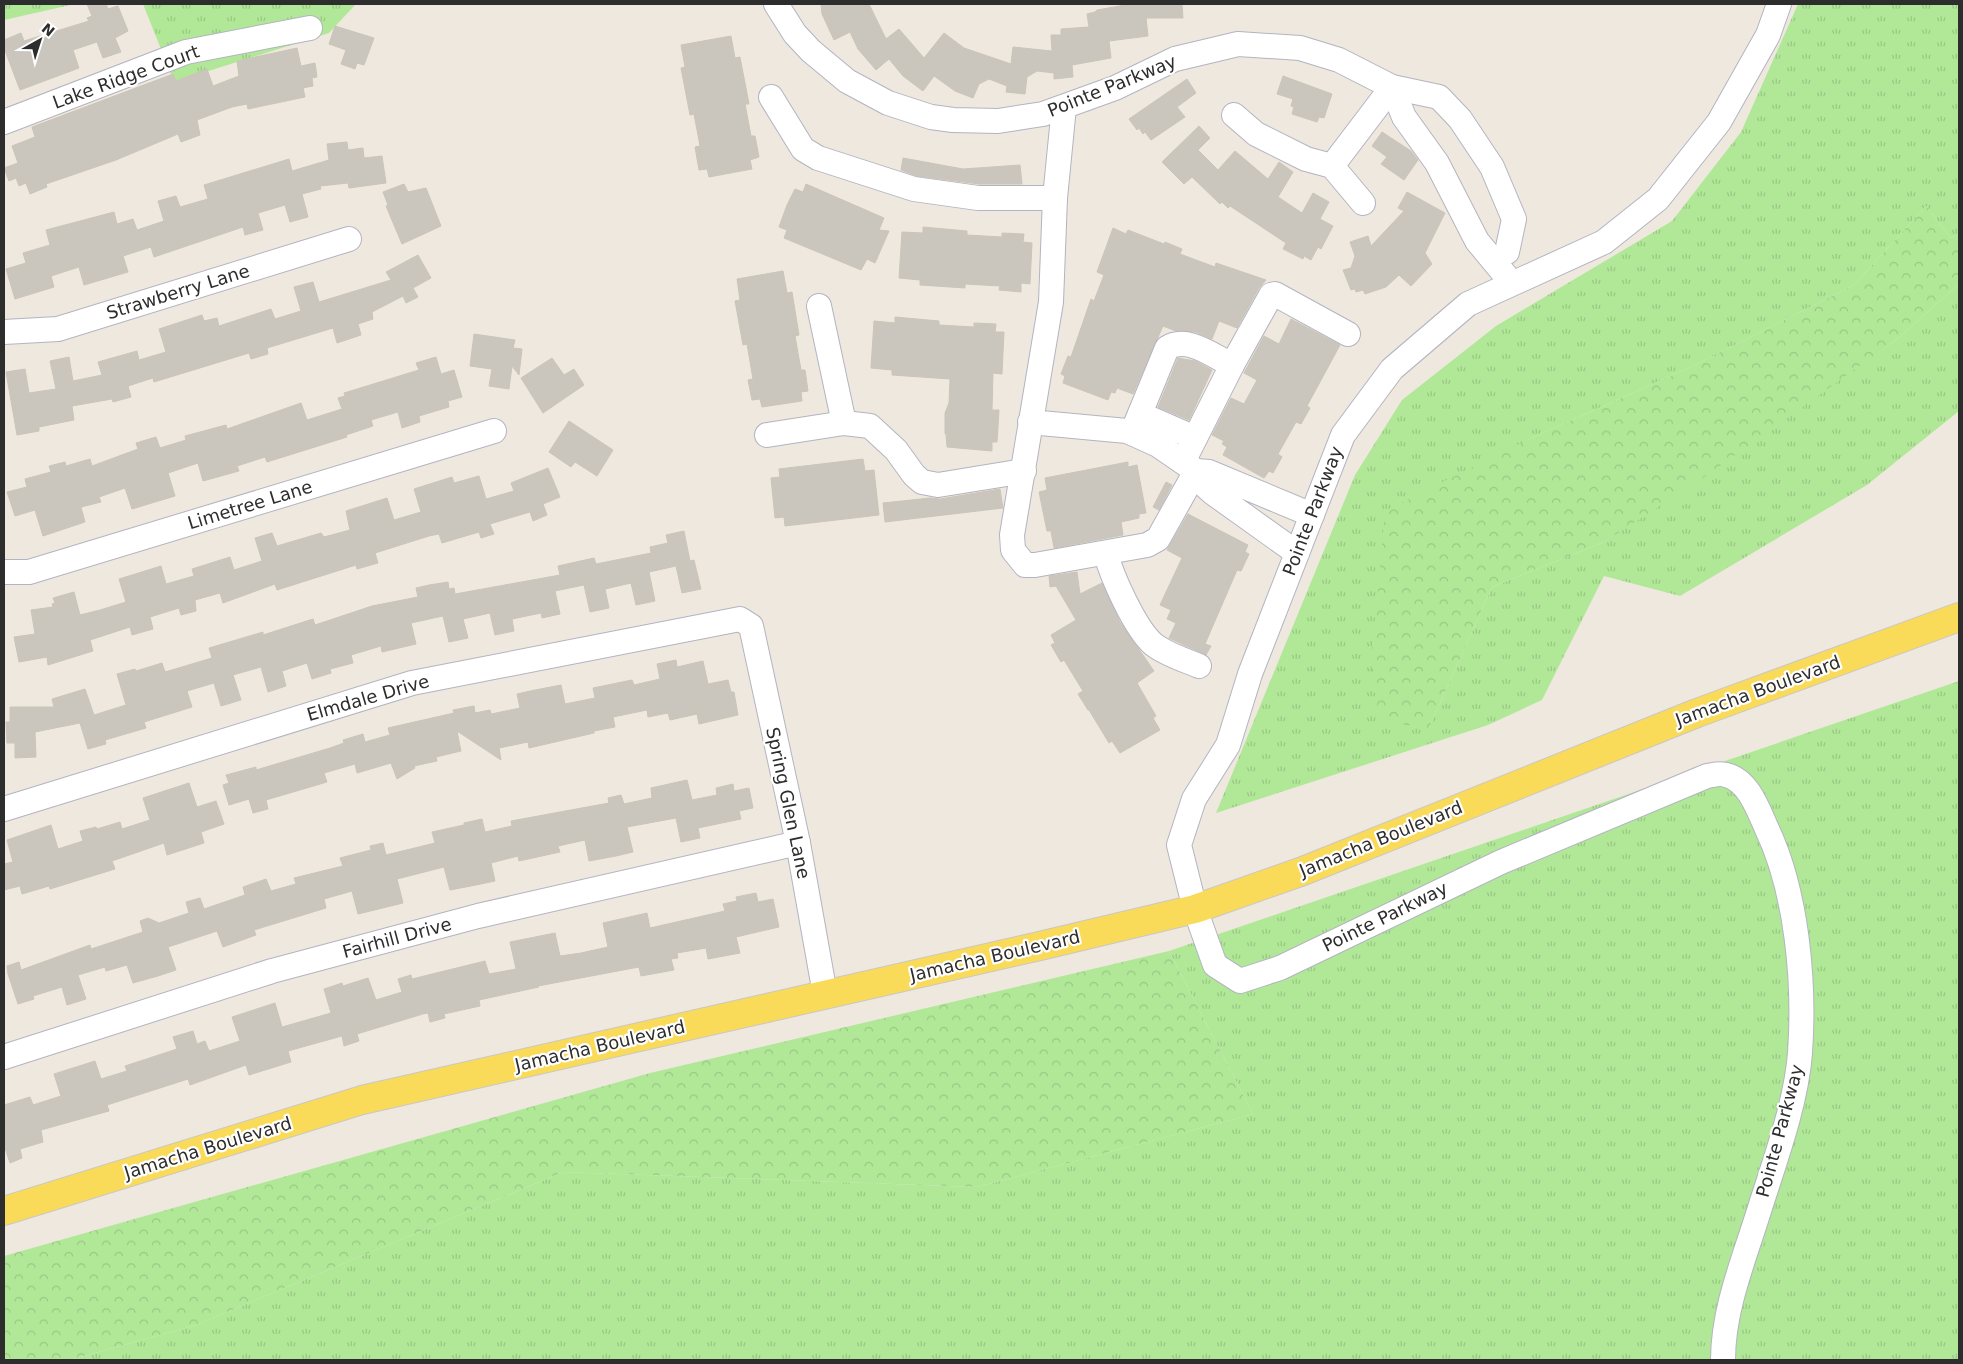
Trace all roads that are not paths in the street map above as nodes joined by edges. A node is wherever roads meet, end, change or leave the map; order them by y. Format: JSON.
{"nodes":[{"id":1,"x":776,"y":4,"type":"edge"},
{"id":2,"x":1779,"y":4,"type":"edge"},
{"id":3,"x":310,"y":28,"type":"dead end"},
{"id":4,"x":1392,"y":87,"type":"junction"},
{"id":5,"x":771,"y":97,"type":"dead end"},
{"id":6,"x":1064,"y":107,"type":"junction"},
{"id":7,"x":1234,"y":115,"type":"dead end"},
{"id":8,"x":4,"y":122,"type":"edge"},
{"id":9,"x":1332,"y":166,"type":"junction"},
{"id":10,"x":1055,"y":198,"type":"junction"},
{"id":11,"x":1363,"y":203,"type":"dead end"},
{"id":12,"x":349,"y":240,"type":"dead end"},
{"id":13,"x":1512,"y":282,"type":"junction"},
{"id":14,"x":819,"y":306,"type":"dead end"},
{"id":15,"x":4,"y":332,"type":"edge"},
{"id":16,"x":1348,"y":334,"type":"dead end"},
{"id":17,"x":1232,"y":365,"type":"junction"},
{"id":18,"x":1030,"y":422,"type":"junction"},
{"id":19,"x":844,"y":423,"type":"junction"},
{"id":20,"x":1136,"y":423,"type":"junction"},
{"id":21,"x":494,"y":431,"type":"dead end"},
{"id":22,"x":768,"y":435,"type":"dead end"},
{"id":23,"x":1195,"y":438,"type":"junction"},
{"id":24,"x":1190,"y":466,"type":"junction"},
{"id":25,"x":1024,"y":471,"type":"junction"},
{"id":26,"x":1246,"y":488,"type":"junction"},
{"id":27,"x":1236,"y":510,"type":"junction"},
{"id":28,"x":1312,"y":515,"type":"junction"},
{"id":29,"x":1297,"y":553,"type":"junction"},
{"id":30,"x":1106,"y":554,"type":"junction"},
{"id":31,"x":4,"y":572,"type":"edge"},
{"id":32,"x":1959,"y":618,"type":"edge"},
{"id":33,"x":740,"y":619,"type":"joint"},
{"id":34,"x":1199,"y":666,"type":"dead end"},
{"id":35,"x":4,"y":809,"type":"edge"},
{"id":36,"x":798,"y":843,"type":"junction"},
{"id":37,"x":1195,"y":909,"type":"junction"},
{"id":38,"x":825,"y":994,"type":"junction"},
{"id":39,"x":4,"y":1057,"type":"edge"},
{"id":40,"x":4,"y":1211,"type":"edge"},
{"id":41,"x":1723,"y":1360,"type":"edge"}],
"edges":[{"from":1,"to":6,"type":"street","name":"Pointe Parkway"},
{"from":2,"to":13,"type":"street"},
{"from":3,"to":8,"type":"street","name":"Lake Ridge Court"},
{"from":4,"to":6,"type":"street","name":"Pointe Parkway"},
{"from":4,"to":9,"type":"street"},
{"from":4,"to":13,"type":"street"},
{"from":4,"to":13,"type":"street","name":"Pointe Parkway"},
{"from":5,"to":10,"type":"street"},
{"from":6,"to":10,"type":"street"},
{"from":7,"to":9,"type":"street"},
{"from":9,"to":11,"type":"street"},
{"from":10,"to":18,"type":"street"},
{"from":12,"to":15,"type":"street","name":"Strawberry Lane"},
{"from":13,"to":28,"type":"street","name":"Pointe Parkway"},
{"from":14,"to":19,"type":"street"},
{"from":16,"to":17,"type":"street"},
{"from":17,"to":20,"type":"street"},
{"from":17,"to":23,"type":"street"},
{"from":18,"to":20,"type":"street"},
{"from":18,"to":25,"type":"street"},
{"from":19,"to":22,"type":"street"},
{"from":19,"to":25,"type":"street"},
{"from":20,"to":23,"type":"street"},
{"from":20,"to":24,"type":"street"},
{"from":21,"to":31,"type":"street","name":"Limetree Lane"},
{"from":23,"to":24,"type":"street"},
{"from":24,"to":26,"type":"street"},
{"from":24,"to":27,"type":"street"},
{"from":24,"to":30,"type":"street"},
{"from":25,"to":30,"type":"street"},
{"from":26,"to":27,"type":"street"},
{"from":26,"to":28,"type":"street"},
{"from":27,"to":29,"type":"street"},
{"from":28,"to":29,"type":"street","name":"Pointe Parkway"},
{"from":29,"to":37,"type":"street","name":"Pointe Parkway"},
{"from":30,"to":34,"type":"street"},
{"from":32,"to":37,"type":"main road","name":"Jamacha Boulevard"},
{"from":33,"to":35,"type":"street","name":"Elmdale Drive"},
{"from":33,"to":36,"type":"street","name":"Spring Glen Lane"},
{"from":36,"to":38,"type":"street","name":"Spring Glen Lane"},
{"from":36,"to":39,"type":"street","name":"Fairhill Drive"},
{"from":37,"to":38,"type":"main road","name":"Jamacha Boulevard"},
{"from":37,"to":41,"type":"street","name":"Pointe Parkway"},
{"from":38,"to":40,"type":"main road","name":"Jamacha Boulevard"}]}
